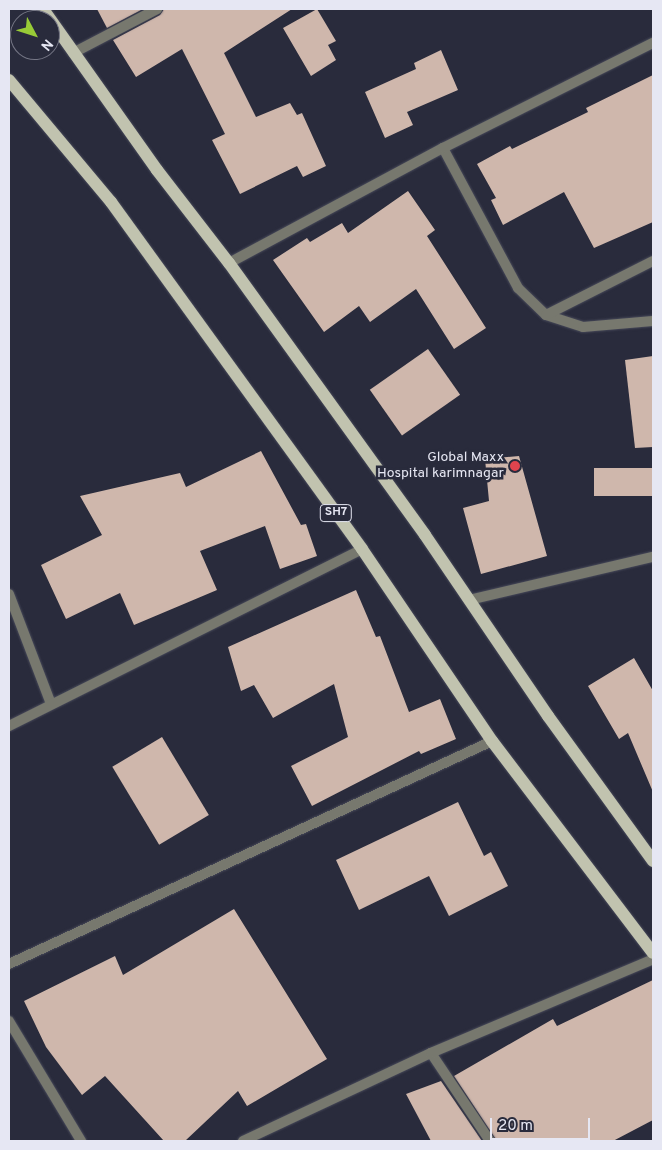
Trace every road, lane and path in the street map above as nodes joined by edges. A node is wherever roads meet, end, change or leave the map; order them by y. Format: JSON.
{"nodes":[{"id":1,"x":43,"y":9,"type":"edge"},
{"id":2,"x":157,"y":9,"type":"edge"},
{"id":3,"x":653,"y":43,"type":"edge"},
{"id":4,"x":73,"y":53,"type":"junction"},
{"id":5,"x":9,"y":80,"type":"edge"},
{"id":6,"x":443,"y":148,"type":"junction"},
{"id":7,"x":653,"y":261,"type":"edge"},
{"id":8,"x":229,"y":263,"type":"junction"},
{"id":9,"x":546,"y":315,"type":"junction"},
{"id":10,"x":653,"y":322,"type":"edge"},
{"id":11,"x":362,"y":549,"type":"junction"},
{"id":12,"x":653,"y":557,"type":"edge"},
{"id":13,"x":9,"y":594,"type":"edge"},
{"id":14,"x":469,"y":600,"type":"junction"},
{"id":15,"x":51,"y":704,"type":"junction"},
{"id":16,"x":9,"y":726,"type":"edge"},
{"id":17,"x":492,"y":741,"type":"junction"},
{"id":18,"x":653,"y":861,"type":"edge"},
{"id":19,"x":653,"y":953,"type":"edge"},
{"id":20,"x":653,"y":959,"type":"edge"},
{"id":21,"x":9,"y":964,"type":"edge"},
{"id":22,"x":9,"y":1021,"type":"edge"},
{"id":23,"x":431,"y":1053,"type":"junction"},
{"id":24,"x":81,"y":1141,"type":"edge"},
{"id":25,"x":243,"y":1141,"type":"edge"},
{"id":26,"x":490,"y":1141,"type":"edge"}],
"edges":[{"from":1,"to":4,"type":"main road"},
{"from":2,"to":4,"type":"street"},
{"from":3,"to":6,"type":"street"},
{"from":4,"to":8,"type":"main road"},
{"from":5,"to":11,"type":"main road","number":"SH7"},
{"from":6,"to":8,"type":"street"},
{"from":6,"to":9,"type":"street"},
{"from":7,"to":9,"type":"street"},
{"from":8,"to":14,"type":"main road"},
{"from":9,"to":10,"type":"street"},
{"from":11,"to":15,"type":"street"},
{"from":11,"to":17,"type":"main road","number":"SH7"},
{"from":12,"to":14,"type":"street"},
{"from":13,"to":15,"type":"street"},
{"from":14,"to":18,"type":"main road"},
{"from":15,"to":16,"type":"street"},
{"from":17,"to":19,"type":"main road","number":"SH7"},
{"from":17,"to":21,"type":"street"},
{"from":20,"to":23,"type":"street"},
{"from":22,"to":24,"type":"street"},
{"from":23,"to":25,"type":"street"},
{"from":23,"to":26,"type":"street"}]}
